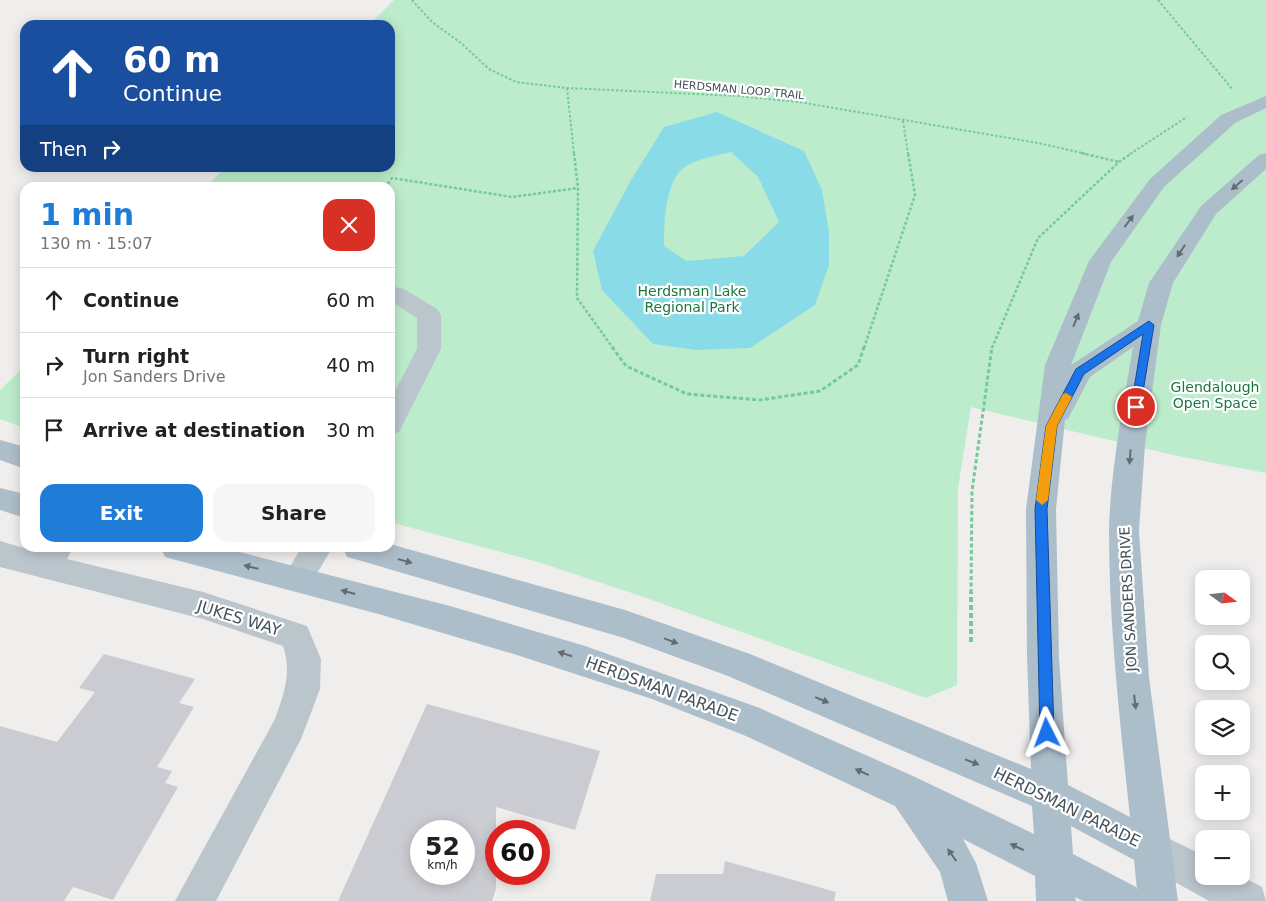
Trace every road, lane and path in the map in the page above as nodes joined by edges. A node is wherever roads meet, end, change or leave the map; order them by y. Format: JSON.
{"nodes":[{"id":1,"x":412,"y":0,"type":"edge"},
{"id":2,"x":1158,"y":0,"type":"edge"},
{"id":3,"x":567,"y":88,"type":"junction"},
{"id":4,"x":1227,"y":96,"type":"dead end"},
{"id":5,"x":1266,"y":101,"type":"edge"},
{"id":6,"x":1188,"y":117,"type":"dead end"},
{"id":7,"x":903,"y":121,"type":"junction"},
{"id":8,"x":1266,"y":159,"type":"edge"},
{"id":9,"x":1119,"y":162,"type":"junction"},
{"id":10,"x":389,"y":182,"type":"edge"},
{"id":11,"x":578,"y":188,"type":"junction"},
{"id":12,"x":395,"y":294,"type":"edge"},
{"id":13,"x":1149,"y":325,"type":"junction"},
{"id":14,"x":395,"y":416,"type":"edge"},
{"id":15,"x":1051,"y":426,"type":"junction"},
{"id":16,"x":0,"y":450,"type":"edge"},
{"id":17,"x":20,"y":456,"type":"edge"},
{"id":18,"x":0,"y":499,"type":"edge"},
{"id":19,"x":20,"y":505,"type":"edge"},
{"id":20,"x":192,"y":552,"type":"edge"},
{"id":21,"x":314,"y":552,"type":"edge"},
{"id":22,"x":372,"y":552,"type":"edge"},
{"id":23,"x":0,"y":554,"type":"edge"},
{"id":24,"x":50,"y":557,"type":"edge"},
{"id":25,"x":298,"y":578,"type":"junction"},
{"id":26,"x":971,"y":642,"type":"dead end"},
{"id":27,"x":907,"y":792,"type":"junction"},
{"id":28,"x":1050,"y":795,"type":"junction"},
{"id":29,"x":1152,"y":849,"type":"junction"},
{"id":30,"x":1055,"y":864,"type":"junction"},
{"id":31,"x":195,"y":901,"type":"edge"},
{"id":32,"x":968,"y":901,"type":"edge"},
{"id":33,"x":1056,"y":901,"type":"edge"},
{"id":34,"x":1122,"y":901,"type":"edge"},
{"id":35,"x":1158,"y":901,"type":"edge"},
{"id":36,"x":1248,"y":901,"type":"edge"}],
"edges":[{"from":1,"to":3,"type":"path","name":"HERDSMAN LOOP TRAIL"},
{"from":2,"to":4,"type":"path"},
{"from":3,"to":7,"type":"path","name":"HERDSMAN LOOP TRAIL"},
{"from":3,"to":11,"type":"path"},
{"from":15,"to":5,"type":"main road","one_way":true},
{"from":6,"to":9,"type":"path"},
{"from":7,"to":9,"type":"path","name":"HERDSMAN LOOP TRAIL"},
{"from":7,"to":11,"type":"path"},
{"from":8,"to":13,"type":"main road","name":"JON SANDERS DRIVE","one_way":true},
{"from":9,"to":26,"type":"path"},
{"from":10,"to":11,"type":"path"},
{"from":12,"to":14,"type":"street"},
{"from":13,"to":15,"type":"main road"},
{"from":13,"to":29,"type":"main road","name":"JON SANDERS DRIVE","one_way":true},
{"from":15,"to":28,"type":"main road"},
{"from":16,"to":17,"type":"main road"},
{"from":18,"to":19,"type":"main road"},
{"from":25,"to":20,"type":"main road","name":"HERDSMAN PARADE","one_way":true},
{"from":21,"to":25,"type":"street"},
{"from":22,"to":28,"type":"main road","name":"HERDSMAN PARADE","one_way":true},
{"from":23,"to":24,"type":"street"},
{"from":24,"to":31,"type":"street","name":"JUKES WAY"},
{"from":27,"to":25,"type":"main road","name":"HERDSMAN PARADE","one_way":true},
{"from":30,"to":27,"type":"main road","name":"HERDSMAN PARADE","one_way":true},
{"from":32,"to":27,"type":"main road","one_way":true},
{"from":28,"to":29,"type":"main road","name":"HERDSMAN PARADE"},
{"from":28,"to":30,"type":"main road"},
{"from":29,"to":35,"type":"main road","name":"JON SANDERS DRIVE"},
{"from":29,"to":36,"type":"street"},
{"from":30,"to":33,"type":"main road"},
{"from":30,"to":34,"type":"main road","name":"HERDSMAN PARADE"}]}
